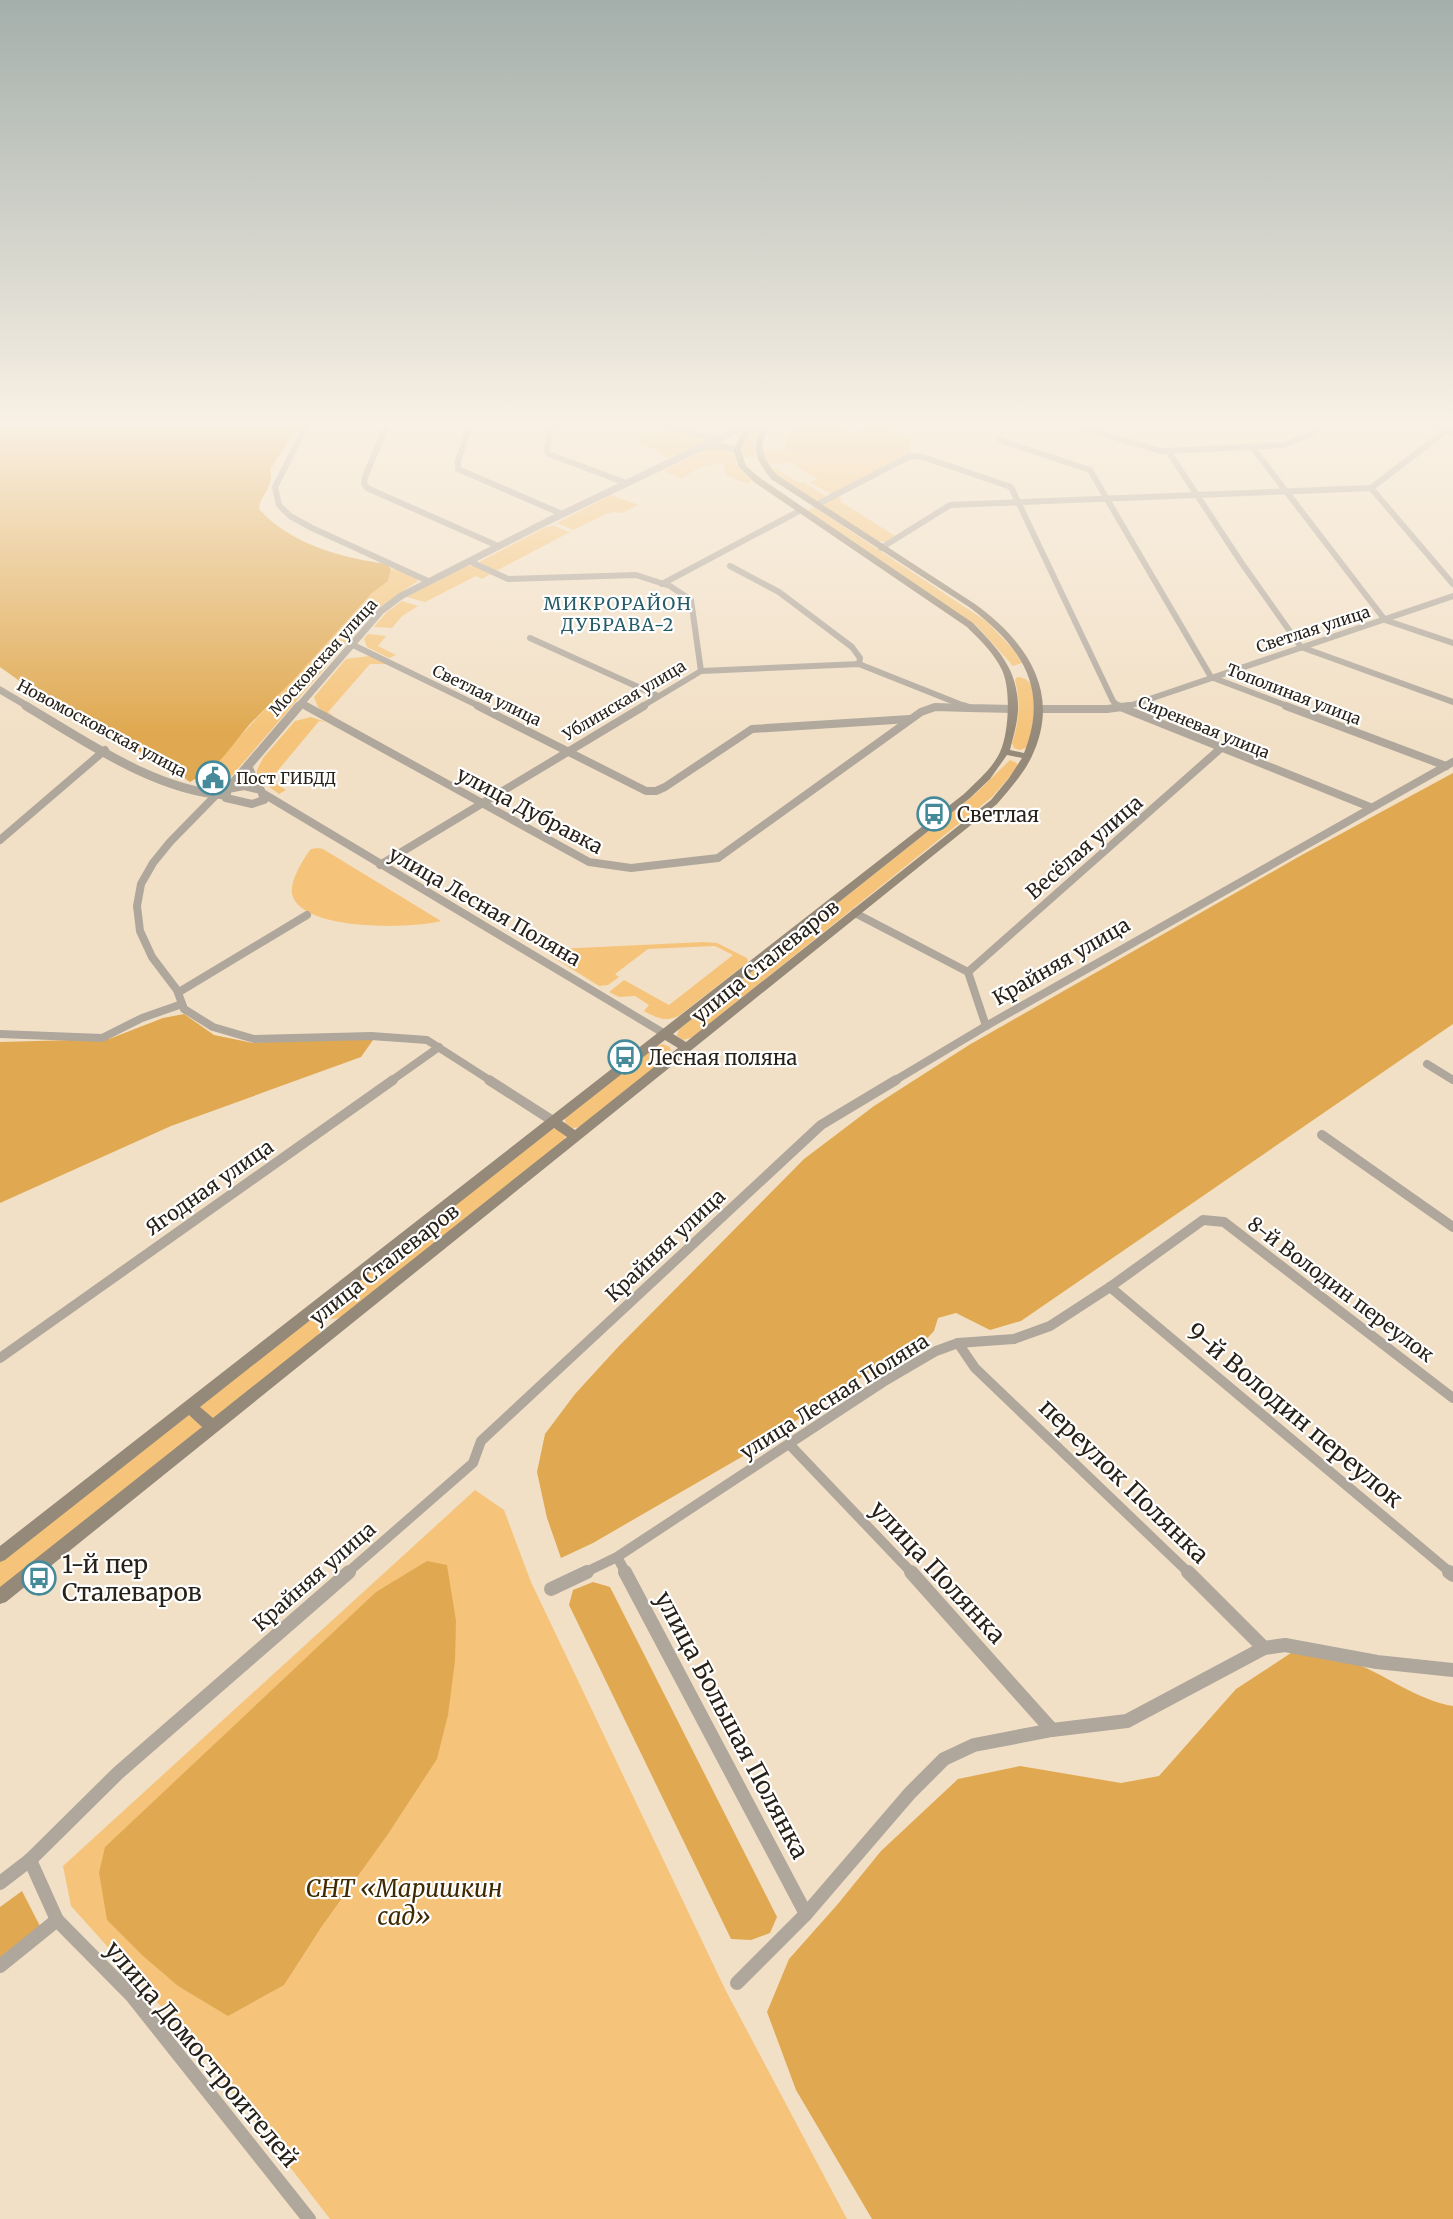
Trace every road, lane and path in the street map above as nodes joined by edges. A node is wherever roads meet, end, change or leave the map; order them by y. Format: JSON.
{"nodes":[{"id":1,"x":308,"y":526,"type":"edge"},
{"id":2,"x":452,"y":526,"type":"edge"},
{"id":3,"x":539,"y":526,"type":"edge"},
{"id":4,"x":769,"y":526,"type":"edge"},
{"id":5,"x":824,"y":526,"type":"edge"},
{"id":6,"x":847,"y":526,"type":"edge"},
{"id":7,"x":917,"y":526,"type":"edge"},
{"id":8,"x":1030,"y":526,"type":"edge"},
{"id":9,"x":1123,"y":526,"type":"edge"},
{"id":10,"x":1218,"y":526,"type":"edge"},
{"id":11,"x":1312,"y":526,"type":"edge"},
{"id":12,"x":1403,"y":526,"type":"edge"},
{"id":13,"x":498,"y":546,"type":"junction"},
{"id":14,"x":881,"y":548,"type":"junction"},
{"id":15,"x":469,"y":561,"type":"junction"},
{"id":16,"x":730,"y":566,"type":"dead end"},
{"id":17,"x":428,"y":581,"type":"junction"},
{"id":18,"x":662,"y":584,"type":"junction"},
{"id":19,"x":1453,"y":584,"type":"edge"},
{"id":20,"x":1453,"y":596,"type":"edge"},
{"id":21,"x":1385,"y":620,"type":"junction"},
{"id":22,"x":531,"y":638,"type":"dead end"},
{"id":23,"x":1453,"y":643,"type":"edge"},
{"id":24,"x":351,"y":644,"type":"junction"},
{"id":25,"x":1301,"y":647,"type":"junction"},
{"id":26,"x":859,"y":664,"type":"junction"},
{"id":27,"x":701,"y":671,"type":"junction"},
{"id":28,"x":1031,"y":671,"type":"junction"},
{"id":29,"x":1008,"y":672,"type":"junction"},
{"id":30,"x":1211,"y":677,"type":"junction"},
{"id":31,"x":0,"y":690,"type":"edge"},
{"id":32,"x":658,"y":696,"type":"junction"},
{"id":33,"x":1453,"y":702,"type":"edge"},
{"id":34,"x":301,"y":703,"type":"junction"},
{"id":35,"x":969,"y":708,"type":"junction"},
{"id":36,"x":1120,"y":708,"type":"junction"},
{"id":37,"x":1014,"y":709,"type":"junction"},
{"id":38,"x":1041,"y":709,"type":"junction"},
{"id":39,"x":910,"y":719,"type":"junction"},
{"id":40,"x":1221,"y":748,"type":"junction"},
{"id":41,"x":105,"y":750,"type":"junction"},
{"id":42,"x":569,"y":750,"type":"junction"},
{"id":43,"x":1005,"y":752,"type":"junction"},
{"id":44,"x":1028,"y":757,"type":"junction"},
{"id":45,"x":1449,"y":764,"type":"edge"},
{"id":46,"x":248,"y":765,"type":"junction"},
{"id":47,"x":257,"y":788,"type":"junction"},
{"id":48,"x":227,"y":792,"type":"junction"},
{"id":49,"x":264,"y":794,"type":"junction"},
{"id":50,"x":215,"y":796,"type":"junction"},
{"id":51,"x":257,"y":803,"type":"junction"},
{"id":52,"x":481,"y":804,"type":"junction"},
{"id":53,"x":1370,"y":807,"type":"junction"},
{"id":54,"x":286,"y":809,"type":"junction"},
{"id":55,"x":0,"y":840,"type":"edge"},
{"id":56,"x":380,"y":865,"type":"junction"},
{"id":57,"x":855,"y":914,"type":"junction"},
{"id":58,"x":307,"y":915,"type":"dead end"},
{"id":59,"x":968,"y":972,"type":"junction"},
{"id":60,"x":179,"y":992,"type":"junction"},
{"id":61,"x":182,"y":1004,"type":"junction"},
{"id":62,"x":986,"y":1026,"type":"junction"},
{"id":63,"x":0,"y":1034,"type":"edge"},
{"id":64,"x":665,"y":1034,"type":"junction"},
{"id":65,"x":439,"y":1047,"type":"junction"},
{"id":66,"x":687,"y":1049,"type":"junction"},
{"id":67,"x":1427,"y":1064,"type":"dead end"},
{"id":68,"x":1453,"y":1080,"type":"edge"},
{"id":69,"x":553,"y":1121,"type":"junction"},
{"id":70,"x":1322,"y":1135,"type":"dead end"},
{"id":71,"x":576,"y":1137,"type":"junction"},
{"id":72,"x":1203,"y":1220,"type":"joint"},
{"id":73,"x":1453,"y":1227,"type":"edge"},
{"id":74,"x":1110,"y":1287,"type":"junction"},
{"id":75,"x":958,"y":1343,"type":"junction"},
{"id":76,"x":0,"y":1358,"type":"edge"},
{"id":77,"x":1453,"y":1398,"type":"edge"},
{"id":78,"x":189,"y":1406,"type":"junction"},
{"id":79,"x":212,"y":1427,"type":"junction"},
{"id":80,"x":790,"y":1444,"type":"junction"},
{"id":81,"x":0,"y":1555,"type":"edge"},
{"id":82,"x":618,"y":1557,"type":"junction"},
{"id":83,"x":1453,"y":1575,"type":"edge"},
{"id":84,"x":551,"y":1589,"type":"dead end"},
{"id":85,"x":0,"y":1597,"type":"edge"},
{"id":86,"x":1264,"y":1648,"type":"junction"},
{"id":87,"x":1453,"y":1670,"type":"edge"},
{"id":88,"x":1052,"y":1730,"type":"junction"},
{"id":89,"x":30,"y":1860,"type":"junction"},
{"id":90,"x":0,"y":1884,"type":"edge"},
{"id":91,"x":806,"y":1914,"type":"junction"},
{"id":92,"x":57,"y":1920,"type":"junction"},
{"id":93,"x":0,"y":1966,"type":"edge"},
{"id":94,"x":737,"y":1983,"type":"dead end"},
{"id":95,"x":309,"y":2219,"type":"edge"}],
"edges":[{"from":1,"to":17,"type":"street"},
{"from":2,"to":13,"type":"street"},
{"from":3,"to":13,"type":"street","name":"Московская улица"},
{"from":4,"to":18,"type":"street"},
{"from":5,"to":29,"type":"main road","name":"улица Сталеваров"},
{"from":6,"to":14,"type":"main road","name":"улица Сталеваров"},
{"from":7,"to":14,"type":"street"},
{"from":8,"to":36,"type":"street","name":"Сиреневая улица"},
{"from":9,"to":30,"type":"street","name":"Тополиная улица"},
{"from":10,"to":25,"type":"street"},
{"from":11,"to":21,"type":"street"},
{"from":12,"to":19,"type":"street"},
{"from":13,"to":15,"type":"street","name":"Московская улица"},
{"from":14,"to":28,"type":"main road","name":"улица Сталеваров"},
{"from":15,"to":17,"type":"street","name":"Московская улица"},
{"from":15,"to":18,"type":"street"},
{"from":16,"to":26,"type":"street"},
{"from":17,"to":24,"type":"street","name":"Московская улица"},
{"from":18,"to":27,"type":"street"},
{"from":20,"to":21,"type":"street","name":"Светлая улица"},
{"from":21,"to":23,"type":"street"},
{"from":21,"to":25,"type":"street","name":"Светлая улица"},
{"from":22,"to":32,"type":"street"},
{"from":24,"to":34,"type":"street","name":"Московская улица"},
{"from":24,"to":42,"type":"street","name":"Светлая улица"},
{"from":25,"to":30,"type":"street","name":"Светлая улица"},
{"from":25,"to":33,"type":"street"},
{"from":26,"to":27,"type":"street","name":"Ублинская улица"},
{"from":26,"to":35,"type":"street","name":"Ублинская улица"},
{"from":27,"to":32,"type":"street","name":"Ублинская улица"},
{"from":28,"to":29,"type":"main road"},
{"from":28,"to":38,"type":"main road","name":"улица Сталеваров"},
{"from":29,"to":37,"type":"main road","name":"улица Сталеваров"},
{"from":30,"to":36,"type":"street","name":"Светлая улица"},
{"from":30,"to":45,"type":"street","name":"Тополиная улица"},
{"from":31,"to":41,"type":"street","name":"Новомосковская улица"},
{"from":32,"to":42,"type":"street","name":"Ублинская улица"},
{"from":34,"to":46,"type":"street","name":"Московская улица"},
{"from":34,"to":52,"type":"street","name":"улица Дубравка"},
{"from":35,"to":37,"type":"street","name":"Ублинская улица"},
{"from":35,"to":39,"type":"street","name":"улица Дубравка"},
{"from":36,"to":38,"type":"street","name":"Светлая улица"},
{"from":36,"to":40,"type":"street","name":"Сиреневая улица"},
{"from":37,"to":43,"type":"main road","name":"улица Сталеваров"},
{"from":38,"to":44,"type":"main road","name":"улица Сталеваров"},
{"from":39,"to":42,"type":"street","name":"Светлая улица"},
{"from":39,"to":52,"type":"street","name":"улица Дубравка"},
{"from":40,"to":53,"type":"street","name":"Сиреневая улица"},
{"from":40,"to":59,"type":"street","name":"Весёлая улица"},
{"from":41,"to":50,"type":"street","name":"Новомосковская улица"},
{"from":41,"to":55,"type":"street"},
{"from":42,"to":52,"type":"street","name":"Ублинская улица"},
{"from":43,"to":44,"type":"main road"},
{"from":43,"to":64,"type":"main road","name":"улица Сталеваров"},
{"from":44,"to":57,"type":"main road","name":"улица Сталеваров"},
{"from":45,"to":53,"type":"street","name":"Крайняя улица"},
{"from":46,"to":47,"type":"street"},
{"from":46,"to":48,"type":"street","name":"Московская улица"},
{"from":47,"to":48,"type":"street"},
{"from":47,"to":49,"type":"street","name":"улица Лесная Поляна"},
{"from":48,"to":50,"type":"street","name":"Новомосковская улица"},
{"from":48,"to":51,"type":"street","name":"улица Лесная Поляна"},
{"from":49,"to":51,"type":"street"},
{"from":49,"to":54,"type":"street","name":"улица Лесная Поляна"},
{"from":50,"to":60,"type":"street"},
{"from":51,"to":54,"type":"street","name":"улица Лесная Поляна"},
{"from":52,"to":56,"type":"street","name":"Ублинская улица"},
{"from":53,"to":62,"type":"street","name":"Крайняя улица"},
{"from":54,"to":56,"type":"street","name":"улица Лесная Поляна"},
{"from":56,"to":64,"type":"street","name":"улица Лесная Поляна"},
{"from":57,"to":59,"type":"street"},
{"from":57,"to":66,"type":"main road","name":"улица Сталеваров"},
{"from":58,"to":60,"type":"street"},
{"from":59,"to":62,"type":"street"},
{"from":60,"to":61,"type":"street"},
{"from":61,"to":63,"type":"street"},
{"from":61,"to":65,"type":"street"},
{"from":62,"to":89,"type":"street","name":"Крайняя улица"},
{"from":64,"to":66,"type":"main road"},
{"from":64,"to":69,"type":"main road","name":"улица Сталеваров"},
{"from":65,"to":69,"type":"street"},
{"from":65,"to":76,"type":"street","name":"Ягодная улица"},
{"from":66,"to":71,"type":"main road","name":"улица Сталеваров"},
{"from":67,"to":68,"type":"street"},
{"from":69,"to":71,"type":"main road"},
{"from":69,"to":78,"type":"main road","name":"улица Сталеваров"},
{"from":70,"to":73,"type":"street"},
{"from":71,"to":79,"type":"main road","name":"улица Сталеваров"},
{"from":72,"to":74,"type":"street","name":"улица Лесная Поляна"},
{"from":72,"to":77,"type":"street","name":"8-й Володин переулок"},
{"from":74,"to":75,"type":"street","name":"улица Лесная Поляна"},
{"from":74,"to":83,"type":"street","name":"9-й Володин переулок"},
{"from":75,"to":80,"type":"street","name":"улица Лесная Поляна"},
{"from":75,"to":86,"type":"street","name":"переулок Полянка"},
{"from":78,"to":79,"type":"main road"},
{"from":78,"to":81,"type":"main road","name":"улица Сталеваров"},
{"from":79,"to":85,"type":"main road","name":"улица Сталеваров"},
{"from":80,"to":82,"type":"street","name":"улица Лесная Поляна"},
{"from":80,"to":88,"type":"street","name":"улица Полянка"},
{"from":82,"to":84,"type":"street","name":"улица Лесная Поляна"},
{"from":82,"to":91,"type":"street","name":"улица Большая Полянка"},
{"from":86,"to":87,"type":"street"},
{"from":86,"to":88,"type":"street"},
{"from":88,"to":91,"type":"street"},
{"from":89,"to":90,"type":"street","name":"Крайняя улица"},
{"from":89,"to":92,"type":"street","name":"улица Домостроителей"},
{"from":91,"to":94,"type":"street"},
{"from":92,"to":93,"type":"street"},
{"from":92,"to":95,"type":"street","name":"улица Домостроителей"}]}
